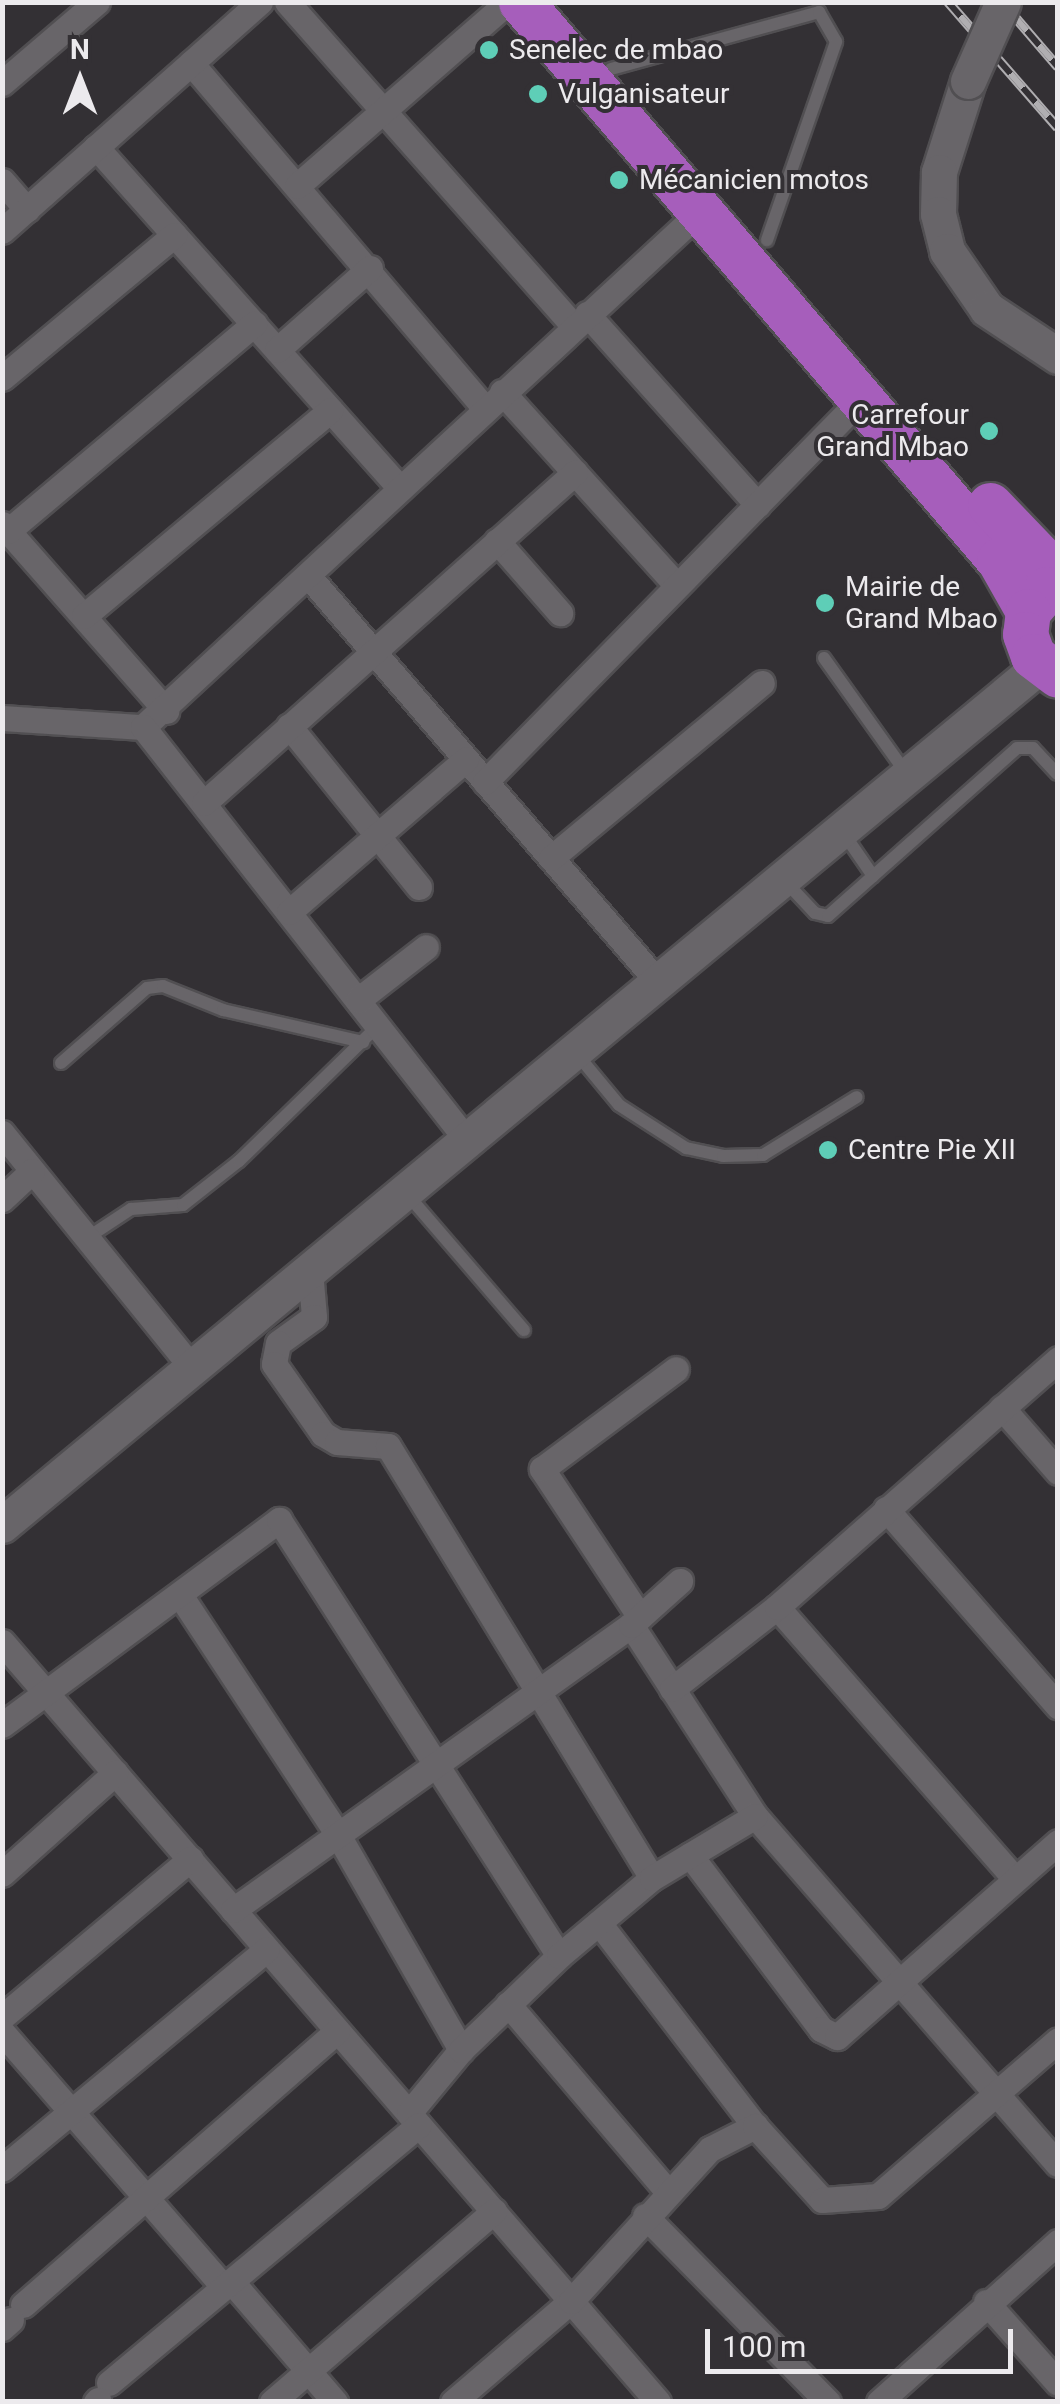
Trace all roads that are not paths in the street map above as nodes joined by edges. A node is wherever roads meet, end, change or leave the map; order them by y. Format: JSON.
{"nodes":[{"id":1,"x":97,"y":2,"type":"edge"},
{"id":2,"x":260,"y":2,"type":"edge"},
{"id":3,"x":287,"y":2,"type":"edge"},
{"id":4,"x":508,"y":2,"type":"edge"},
{"id":5,"x":521,"y":2,"type":"edge"},
{"id":6,"x":554,"y":2,"type":"edge"},
{"id":7,"x":1004,"y":2,"type":"edge"},
{"id":8,"x":191,"y":63,"type":"junction"},
{"id":9,"x":611,"y":69,"type":"junction"},
{"id":10,"x":2,"y":83,"type":"edge"},
{"id":11,"x":382,"y":109,"type":"junction"},
{"id":12,"x":96,"y":146,"type":"junction"},
{"id":13,"x":2,"y":181,"type":"edge"},
{"id":14,"x":297,"y":186,"type":"junction"},
{"id":15,"x":27,"y":210,"type":"junction"},
{"id":16,"x":703,"y":210,"type":"junction"},
{"id":17,"x":2,"y":231,"type":"edge"},
{"id":18,"x":174,"y":235,"type":"junction"},
{"id":19,"x":767,"y":240,"type":"junction"},
{"id":20,"x":370,"y":268,"type":"junction"},
{"id":21,"x":581,"y":320,"type":"junction"},
{"id":22,"x":254,"y":324,"type":"junction"},
{"id":23,"x":277,"y":350,"type":"junction"},
{"id":24,"x":1058,"y":356,"type":"edge"},
{"id":25,"x":2,"y":378,"type":"edge"},
{"id":26,"x":862,"y":398,"type":"junction"},
{"id":27,"x":493,"y":400,"type":"junction"},
{"id":28,"x":330,"y":410,"type":"junction"},
{"id":29,"x":574,"y":472,"type":"junction"},
{"id":30,"x":400,"y":488,"type":"junction"},
{"id":31,"x":758,"y":506,"type":"junction"},
{"id":32,"x":6,"y":528,"type":"edge"},
{"id":33,"x":497,"y":541,"type":"junction"},
{"id":34,"x":310,"y":578,"type":"junction"},
{"id":35,"x":677,"y":586,"type":"junction"},
{"id":36,"x":1048,"y":590,"type":"edge"},
{"id":37,"x":560,"y":612,"type":"dead end"},
{"id":38,"x":84,"y":616,"type":"junction"},
{"id":39,"x":373,"y":651,"type":"junction"},
{"id":40,"x":824,"y":658,"type":"dead end"},
{"id":41,"x":1049,"y":670,"type":"edge"},
{"id":42,"x":762,"y":683,"type":"dead end"},
{"id":43,"x":166,"y":710,"type":"junction"},
{"id":44,"x":7,"y":711,"type":"edge"},
{"id":45,"x":289,"y":726,"type":"junction"},
{"id":46,"x":143,"y":727,"type":"junction"},
{"id":47,"x":466,"y":759,"type":"junction"},
{"id":48,"x":1057,"y":774,"type":"edge"},
{"id":49,"x":908,"y":775,"type":"junction"},
{"id":50,"x":485,"y":782,"type":"junction"},
{"id":51,"x":204,"y":804,"type":"junction"},
{"id":52,"x":841,"y":829,"type":"junction"},
{"id":53,"x":377,"y":836,"type":"junction"},
{"id":54,"x":551,"y":858,"type":"junction"},
{"id":55,"x":873,"y":876,"type":"junction"},
{"id":56,"x":782,"y":878,"type":"junction"},
{"id":57,"x":419,"y":888,"type":"dead end"},
{"id":58,"x":289,"y":912,"type":"junction"},
{"id":59,"x":426,"y":947,"type":"dead end"},
{"id":60,"x":658,"y":982,"type":"junction"},
{"id":61,"x":358,"y":1000,"type":"junction"},
{"id":62,"x":370,"y":1034,"type":"junction"},
{"id":63,"x":574,"y":1051,"type":"junction"},
{"id":64,"x":61,"y":1062,"type":"dead end"},
{"id":65,"x":857,"y":1097,"type":"dead end"},
{"id":66,"x":2,"y":1133,"type":"edge"},
{"id":67,"x":466,"y":1139,"type":"junction"},
{"id":68,"x":32,"y":1171,"type":"junction"},
{"id":69,"x":405,"y":1191,"type":"junction"},
{"id":70,"x":2,"y":1199,"type":"edge"},
{"id":71,"x":86,"y":1238,"type":"junction"},
{"id":72,"x":310,"y":1270,"type":"junction"},
{"id":73,"x":524,"y":1330,"type":"dead end"},
{"id":74,"x":1058,"y":1360,"type":"edge"},
{"id":75,"x":189,"y":1364,"type":"junction"},
{"id":76,"x":676,"y":1370,"type":"dead end"},
{"id":77,"x":1002,"y":1408,"type":"junction"},
{"id":78,"x":1058,"y":1472,"type":"edge"},
{"id":79,"x":886,"y":1510,"type":"junction"},
{"id":80,"x":2,"y":1524,"type":"edge"},
{"id":81,"x":680,"y":1581,"type":"dead end"},
{"id":82,"x":180,"y":1595,"type":"junction"},
{"id":83,"x":776,"y":1607,"type":"junction"},
{"id":84,"x":635,"y":1621,"type":"junction"},
{"id":85,"x":2,"y":1642,"type":"edge"},
{"id":86,"x":672,"y":1689,"type":"junction"},
{"id":87,"x":44,"y":1691,"type":"junction"},
{"id":88,"x":538,"y":1691,"type":"junction"},
{"id":89,"x":1058,"y":1706,"type":"edge"},
{"id":90,"x":2,"y":1725,"type":"edge"},
{"id":91,"x":439,"y":1763,"type":"junction"},
{"id":92,"x":116,"y":1773,"type":"junction"},
{"id":93,"x":755,"y":1816,"type":"junction"},
{"id":94,"x":338,"y":1835,"type":"junction"},
{"id":95,"x":1058,"y":1842,"type":"edge"},
{"id":96,"x":690,"y":1855,"type":"junction"},
{"id":97,"x":190,"y":1859,"type":"junction"},
{"id":98,"x":2,"y":1874,"type":"edge"},
{"id":99,"x":652,"y":1878,"type":"junction"},
{"id":100,"x":1016,"y":1880,"type":"junction"},
{"id":101,"x":234,"y":1910,"type":"junction"},
{"id":102,"x":598,"y":1923,"type":"junction"},
{"id":103,"x":267,"y":1949,"type":"junction"},
{"id":104,"x":559,"y":1956,"type":"junction"},
{"id":105,"x":898,"y":1982,"type":"junction"},
{"id":106,"x":508,"y":2004,"type":"junction"},
{"id":107,"x":2,"y":2017,"type":"edge"},
{"id":108,"x":338,"y":2031,"type":"junction"},
{"id":109,"x":2,"y":2032,"type":"edge"},
{"id":110,"x":1058,"y":2040,"type":"edge"},
{"id":111,"x":461,"y":2050,"type":"junction"},
{"id":112,"x":996,"y":2093,"type":"junction"},
{"id":113,"x":72,"y":2111,"type":"junction"},
{"id":114,"x":414,"y":2119,"type":"junction"},
{"id":115,"x":755,"y":2126,"type":"junction"},
{"id":116,"x":1058,"y":2164,"type":"edge"},
{"id":117,"x":2,"y":2169,"type":"edge"},
{"id":118,"x":668,"y":2192,"type":"junction"},
{"id":119,"x":146,"y":2198,"type":"junction"},
{"id":120,"x":494,"y":2211,"type":"junction"},
{"id":121,"x":645,"y":2216,"type":"junction"},
{"id":122,"x":1058,"y":2242,"type":"edge"},
{"id":123,"x":228,"y":2284,"type":"junction"},
{"id":124,"x":570,"y":2301,"type":"junction"},
{"id":125,"x":986,"y":2302,"type":"junction"},
{"id":126,"x":12,"y":2318,"type":"edge"},
{"id":127,"x":308,"y":2370,"type":"junction"},
{"id":128,"x":1058,"y":2383,"type":"edge"},
{"id":129,"x":101,"y":2395,"type":"edge"},
{"id":130,"x":642,"y":2396,"type":"edge"},
{"id":131,"x":272,"y":2402,"type":"edge"},
{"id":132,"x":334,"y":2402,"type":"edge"},
{"id":133,"x":453,"y":2402,"type":"edge"},
{"id":134,"x":828,"y":2402,"type":"edge"},
{"id":135,"x":879,"y":2402,"type":"edge"}],
"edges":[{"from":1,"to":10,"type":"street"},
{"from":2,"to":8,"type":"street"},
{"from":3,"to":11,"type":"street"},
{"from":4,"to":11,"type":"street"},
{"from":5,"to":16,"type":"highway"},
{"from":6,"to":9,"type":"highway"},
{"from":7,"to":24,"type":"street","bridge":true},
{"from":8,"to":12,"type":"street"},
{"from":8,"to":14,"type":"street"},
{"from":9,"to":19,"type":"highway"},
{"from":9,"to":19,"type":"lane"},
{"from":11,"to":14,"type":"street"},
{"from":11,"to":21,"type":"street"},
{"from":12,"to":15,"type":"street"},
{"from":12,"to":18,"type":"street"},
{"from":13,"to":15,"type":"street"},
{"from":14,"to":20,"type":"street"},
{"from":15,"to":17,"type":"street"},
{"from":16,"to":21,"type":"street"},
{"from":16,"to":26,"type":"highway"},
{"from":18,"to":22,"type":"street"},
{"from":18,"to":25,"type":"street"},
{"from":19,"to":36,"type":"highway"},
{"from":20,"to":23,"type":"street"},
{"from":20,"to":27,"type":"street"},
{"from":21,"to":27,"type":"street"},
{"from":21,"to":31,"type":"street"},
{"from":22,"to":23,"type":"street"},
{"from":22,"to":32,"type":"street"},
{"from":23,"to":28,"type":"street"},
{"from":26,"to":31,"type":"street"},
{"from":26,"to":36,"type":"highway"},
{"from":27,"to":29,"type":"street"},
{"from":27,"to":30,"type":"street"},
{"from":28,"to":30,"type":"street"},
{"from":28,"to":38,"type":"street"},
{"from":29,"to":33,"type":"street"},
{"from":29,"to":35,"type":"street"},
{"from":30,"to":34,"type":"street"},
{"from":31,"to":35,"type":"street"},
{"from":32,"to":38,"type":"street"},
{"from":33,"to":37,"type":"street"},
{"from":33,"to":39,"type":"street"},
{"from":34,"to":39,"type":"street"},
{"from":34,"to":43,"type":"street"},
{"from":35,"to":50,"type":"street"},
{"from":36,"to":41,"type":"highway"},
{"from":38,"to":43,"type":"street"},
{"from":39,"to":45,"type":"street"},
{"from":39,"to":47,"type":"street"},
{"from":40,"to":49,"type":"lane"},
{"from":41,"to":49,"type":"street"},
{"from":42,"to":54,"type":"street"},
{"from":43,"to":46,"type":"street"},
{"from":44,"to":46,"type":"street"},
{"from":45,"to":51,"type":"street"},
{"from":45,"to":53,"type":"street"},
{"from":46,"to":51,"type":"street"},
{"from":47,"to":50,"type":"street"},
{"from":47,"to":53,"type":"street"},
{"from":48,"to":55,"type":"lane"},
{"from":49,"to":52,"type":"street"},
{"from":50,"to":54,"type":"street"},
{"from":51,"to":58,"type":"street"},
{"from":52,"to":55,"type":"lane"},
{"from":52,"to":56,"type":"street"},
{"from":53,"to":57,"type":"street"},
{"from":53,"to":58,"type":"street"},
{"from":54,"to":60,"type":"street"},
{"from":55,"to":56,"type":"lane"},
{"from":56,"to":60,"type":"street"},
{"from":58,"to":61,"type":"street"},
{"from":59,"to":61,"type":"street"},
{"from":60,"to":63,"type":"street"},
{"from":61,"to":62,"type":"street"},
{"from":62,"to":64,"type":"lane"},
{"from":62,"to":67,"type":"street"},
{"from":62,"to":71,"type":"lane"},
{"from":63,"to":65,"type":"lane"},
{"from":63,"to":67,"type":"street"},
{"from":66,"to":68,"type":"street"},
{"from":67,"to":69,"type":"street"},
{"from":68,"to":70,"type":"street"},
{"from":68,"to":71,"type":"street"},
{"from":69,"to":72,"type":"street"},
{"from":69,"to":73,"type":"lane"},
{"from":71,"to":75,"type":"street"},
{"from":72,"to":75,"type":"street"},
{"from":72,"to":88,"type":"street"},
{"from":74,"to":77,"type":"street"},
{"from":75,"to":80,"type":"street"},
{"from":76,"to":84,"type":"street"},
{"from":77,"to":78,"type":"street"},
{"from":77,"to":79,"type":"street"},
{"from":79,"to":83,"type":"street"},
{"from":79,"to":89,"type":"street"},
{"from":81,"to":84,"type":"street"},
{"from":82,"to":87,"type":"street"},
{"from":82,"to":91,"type":"street"},
{"from":82,"to":94,"type":"street"},
{"from":83,"to":86,"type":"street"},
{"from":83,"to":100,"type":"street"},
{"from":84,"to":86,"type":"street"},
{"from":84,"to":88,"type":"street"},
{"from":85,"to":87,"type":"street"},
{"from":86,"to":93,"type":"street"},
{"from":87,"to":90,"type":"street"},
{"from":87,"to":92,"type":"street"},
{"from":88,"to":91,"type":"street"},
{"from":88,"to":99,"type":"street"},
{"from":91,"to":94,"type":"street"},
{"from":91,"to":104,"type":"street"},
{"from":92,"to":97,"type":"street"},
{"from":92,"to":98,"type":"street"},
{"from":93,"to":96,"type":"street"},
{"from":93,"to":105,"type":"street"},
{"from":94,"to":101,"type":"street"},
{"from":94,"to":111,"type":"street"},
{"from":95,"to":100,"type":"street"},
{"from":96,"to":99,"type":"street"},
{"from":96,"to":105,"type":"street"},
{"from":97,"to":101,"type":"street"},
{"from":97,"to":107,"type":"street"},
{"from":99,"to":102,"type":"street"},
{"from":100,"to":105,"type":"street"},
{"from":101,"to":103,"type":"street"},
{"from":102,"to":104,"type":"street"},
{"from":102,"to":115,"type":"street"},
{"from":103,"to":108,"type":"street"},
{"from":103,"to":113,"type":"street"},
{"from":104,"to":106,"type":"street"},
{"from":105,"to":112,"type":"street"},
{"from":106,"to":111,"type":"street"},
{"from":106,"to":118,"type":"street"},
{"from":108,"to":114,"type":"street"},
{"from":108,"to":119,"type":"street"},
{"from":109,"to":113,"type":"street"},
{"from":110,"to":112,"type":"street"},
{"from":111,"to":114,"type":"street"},
{"from":112,"to":115,"type":"street"},
{"from":112,"to":116,"type":"street"},
{"from":113,"to":117,"type":"street"},
{"from":113,"to":119,"type":"street"},
{"from":114,"to":120,"type":"street"},
{"from":114,"to":123,"type":"street"},
{"from":115,"to":118,"type":"street"},
{"from":118,"to":121,"type":"street"},
{"from":119,"to":123,"type":"street"},
{"from":119,"to":126,"type":"street"},
{"from":120,"to":124,"type":"street"},
{"from":120,"to":127,"type":"street"},
{"from":121,"to":124,"type":"street"},
{"from":121,"to":134,"type":"street"},
{"from":122,"to":125,"type":"street"},
{"from":123,"to":127,"type":"street"},
{"from":123,"to":129,"type":"street"},
{"from":124,"to":130,"type":"street"},
{"from":124,"to":133,"type":"street"},
{"from":125,"to":128,"type":"street"},
{"from":125,"to":135,"type":"street"},
{"from":127,"to":131,"type":"street"},
{"from":127,"to":132,"type":"street"}]}
